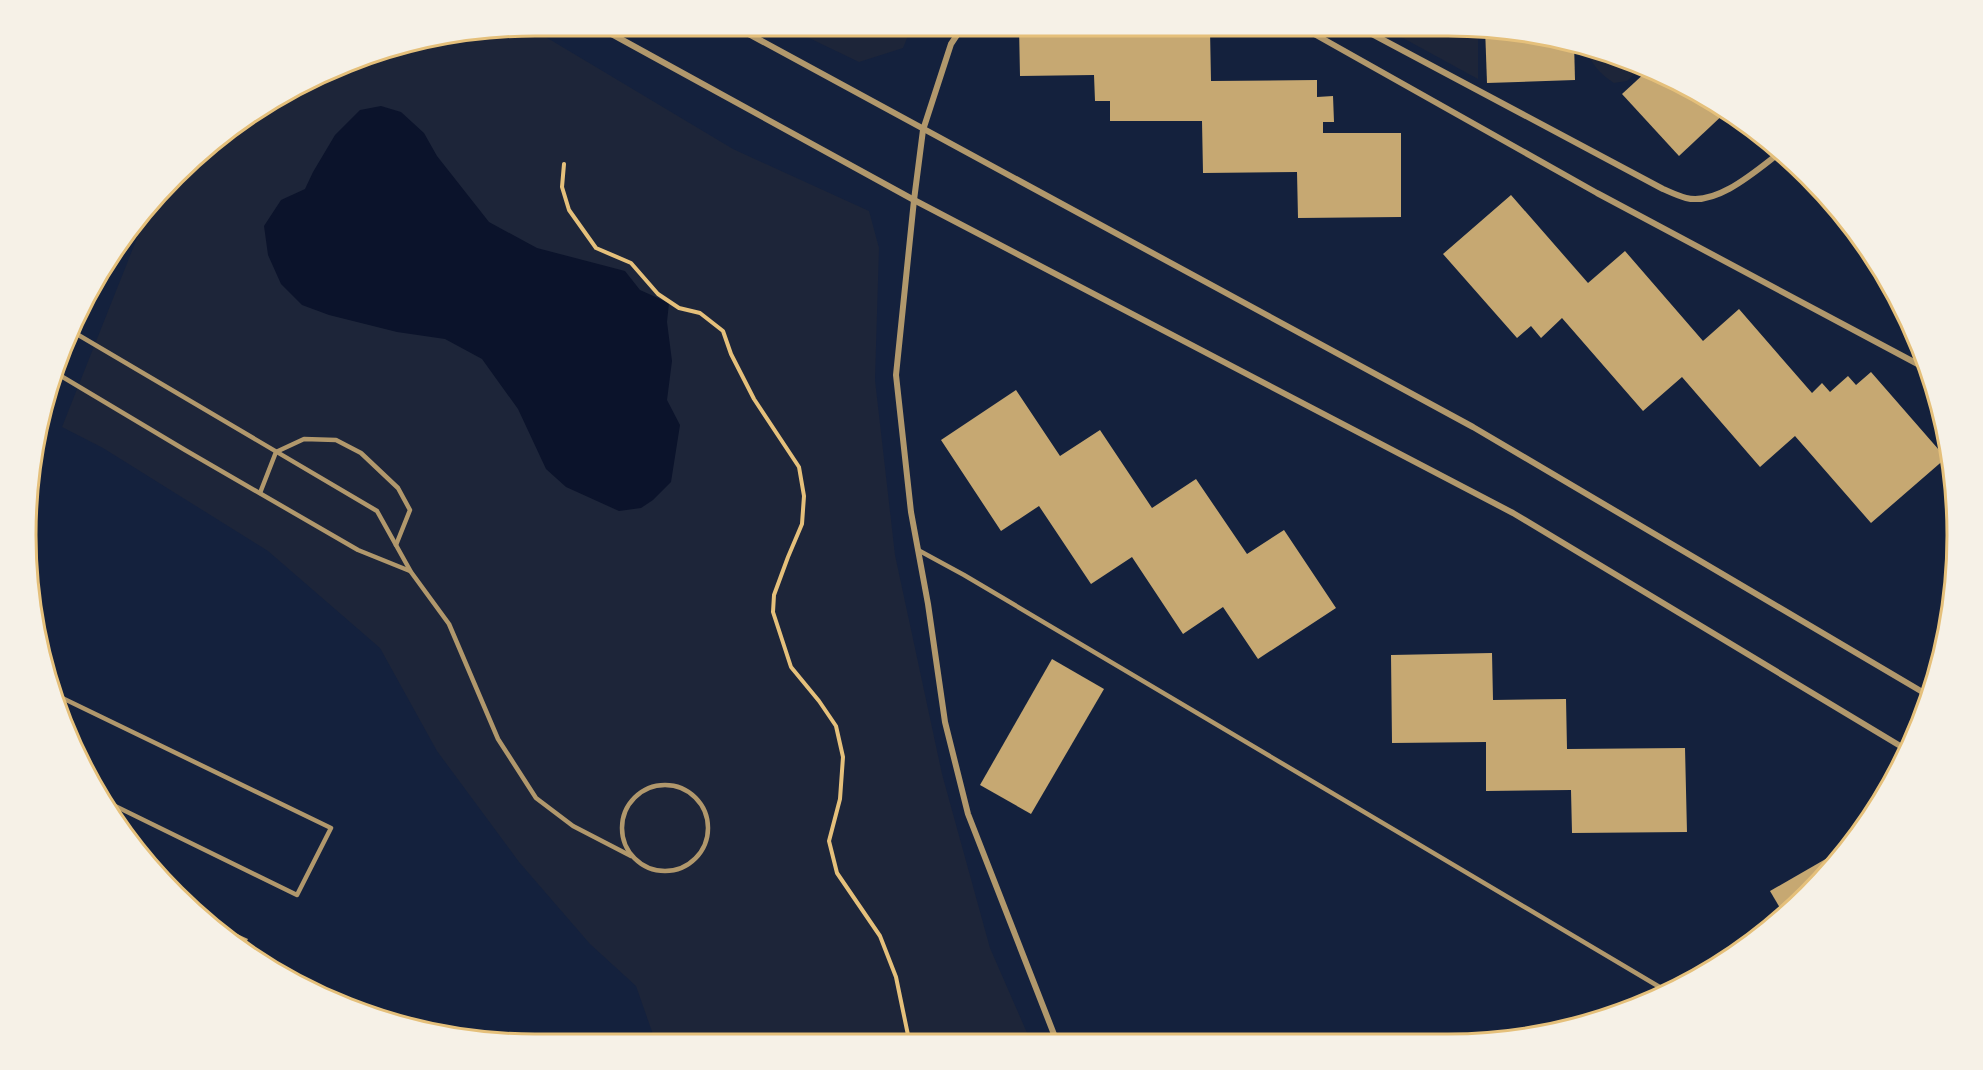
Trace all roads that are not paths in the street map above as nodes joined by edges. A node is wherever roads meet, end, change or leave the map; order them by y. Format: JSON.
{"nodes":[{"id":1,"x":615,"y":36,"type":"edge"},
{"id":2,"x":752,"y":36,"type":"edge"},
{"id":3,"x":956,"y":36,"type":"edge"},
{"id":4,"x":1318,"y":36,"type":"edge"},
{"id":5,"x":1376,"y":36,"type":"edge"},
{"id":6,"x":923,"y":130,"type":"junction"},
{"id":7,"x":1774,"y":157,"type":"edge"},
{"id":8,"x":914,"y":200,"type":"junction"},
{"id":9,"x":78,"y":335,"type":"edge"},
{"id":10,"x":1917,"y":363,"type":"edge"},
{"id":11,"x":62,"y":376,"type":"edge"},
{"id":12,"x":276,"y":452,"type":"junction"},
{"id":13,"x":260,"y":493,"type":"junction"},
{"id":14,"x":396,"y":545,"type":"junction"},
{"id":15,"x":918,"y":550,"type":"junction"},
{"id":16,"x":411,"y":572,"type":"junction"},
{"id":17,"x":1922,"y":692,"type":"edge"},
{"id":18,"x":63,"y":697,"type":"edge"},
{"id":19,"x":1900,"y":746,"type":"edge"},
{"id":20,"x":117,"y":807,"type":"edge"},
{"id":21,"x":631,"y":856,"type":"junction"},
{"id":22,"x":1660,"y":987,"type":"edge"},
{"id":23,"x":1054,"y":1034,"type":"edge"}],
"edges":[{"from":1,"to":8,"type":"street"},
{"from":2,"to":6,"type":"street"},
{"from":3,"to":6,"type":"street"},
{"from":4,"to":10,"type":"street"},
{"from":5,"to":7,"type":"street"},
{"from":6,"to":8,"type":"street"},
{"from":6,"to":17,"type":"street"},
{"from":8,"to":15,"type":"street"},
{"from":8,"to":19,"type":"street"},
{"from":9,"to":12,"type":"lane"},
{"from":11,"to":13,"type":"lane"},
{"from":12,"to":13,"type":"lane"},
{"from":12,"to":14,"type":"lane"},
{"from":12,"to":14,"type":"lane"},
{"from":13,"to":16,"type":"lane"},
{"from":14,"to":16,"type":"lane"},
{"from":15,"to":22,"type":"lane"},
{"from":15,"to":23,"type":"street"},
{"from":16,"to":21,"type":"lane"},
{"from":18,"to":20,"type":"lane"},
{"from":21,"to":21,"type":"lane"}]}
